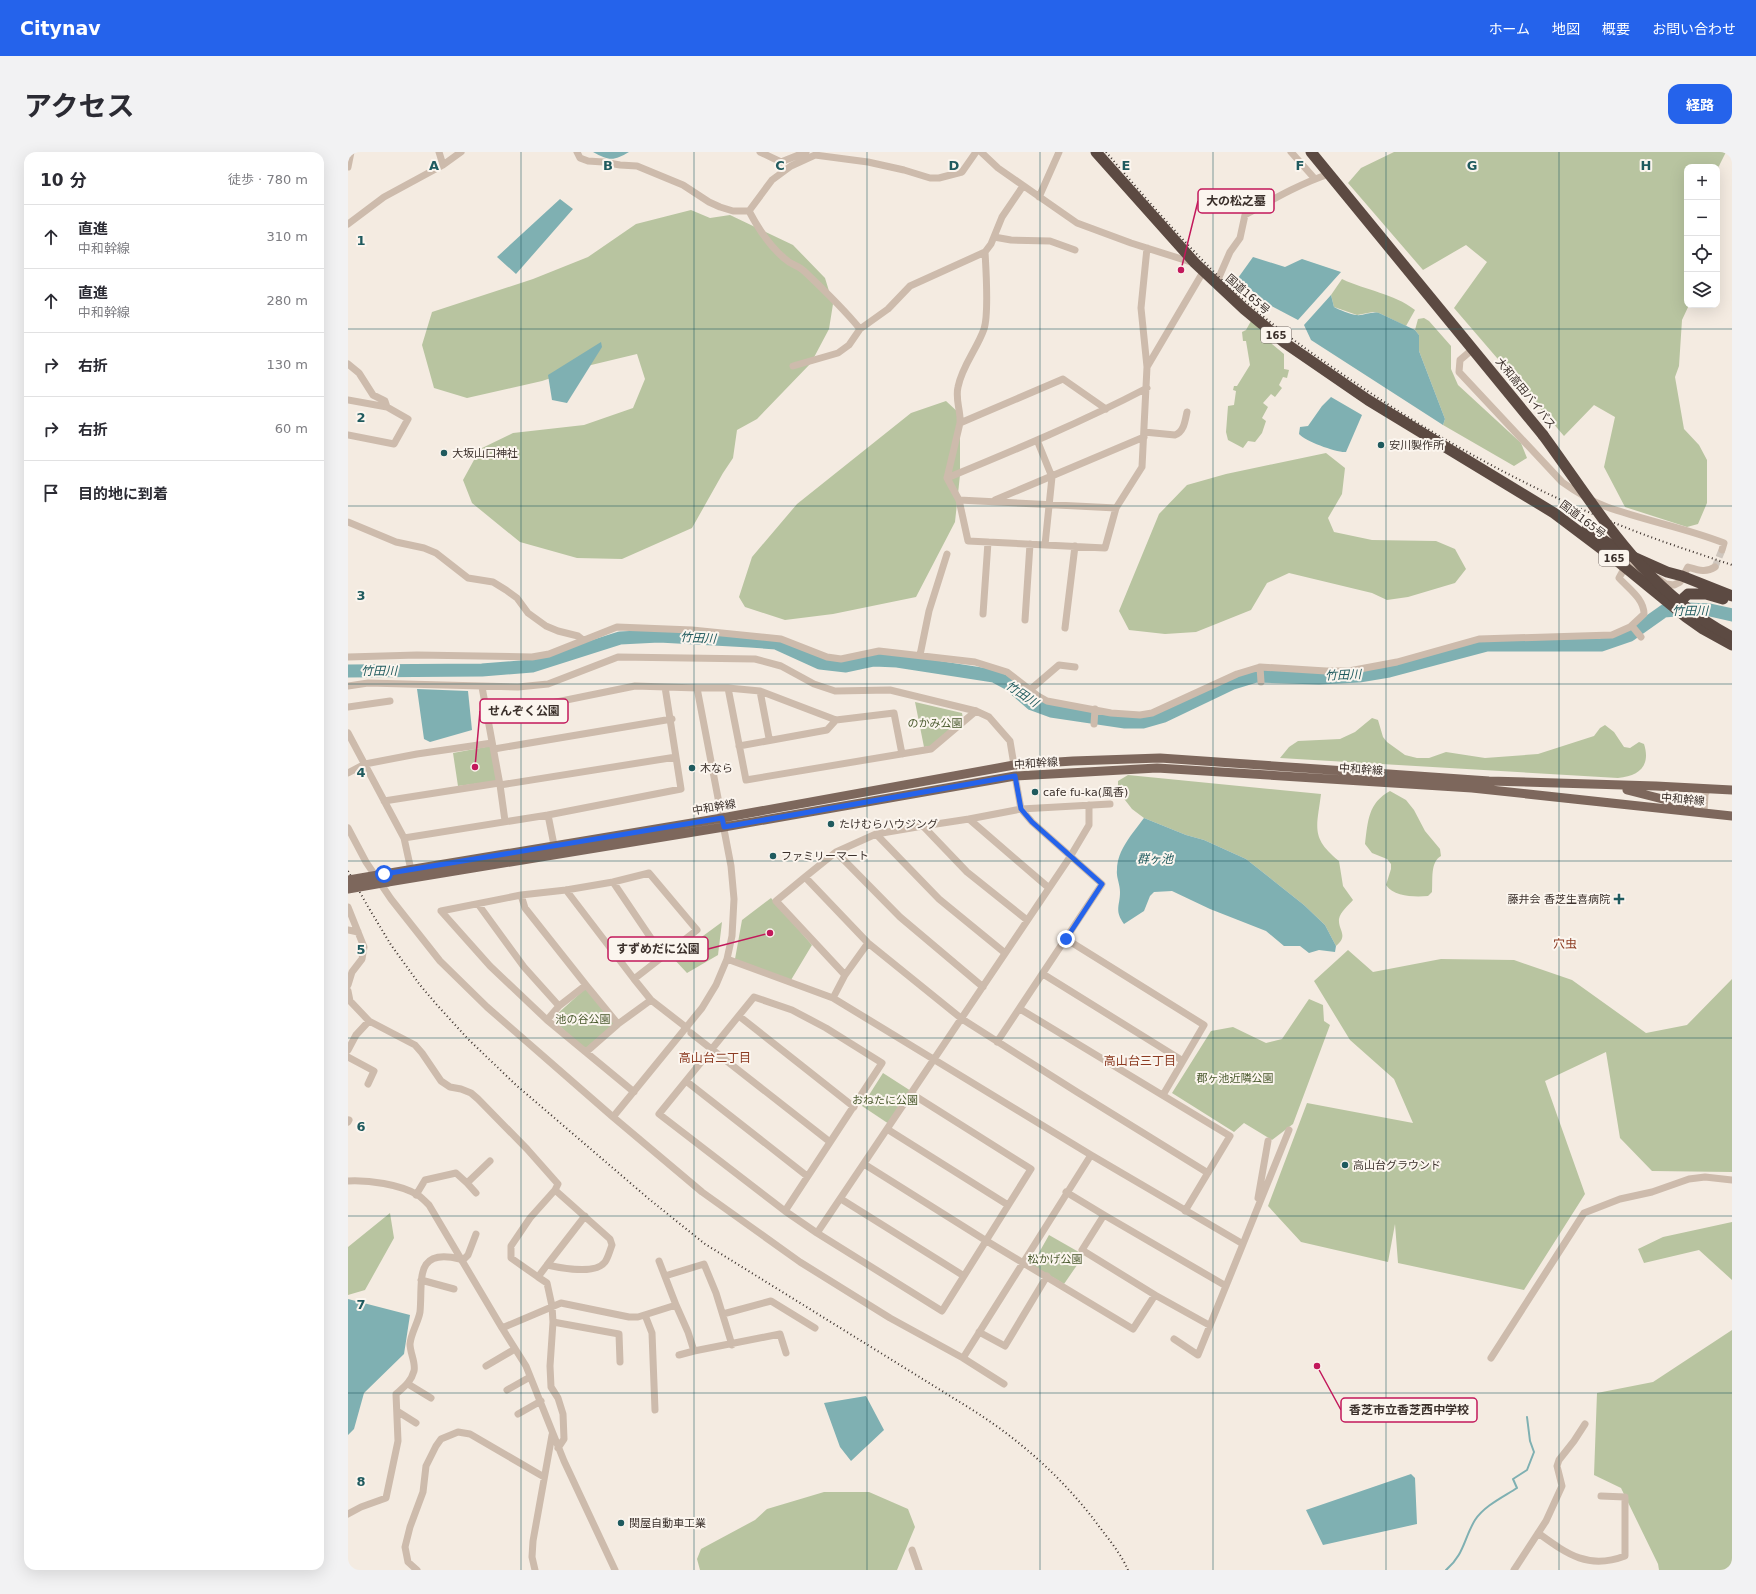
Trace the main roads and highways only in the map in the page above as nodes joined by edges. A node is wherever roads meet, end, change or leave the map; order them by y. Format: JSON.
{"nodes":[{"id":1,"x":1096,"y":152,"type":"edge"},
{"id":2,"x":1310,"y":152,"type":"edge"},
{"id":3,"x":1492,"y":475,"type":"junction"},
{"id":4,"x":1732,"y":596,"type":"edge"},
{"id":5,"x":1732,"y":602,"type":"edge"},
{"id":6,"x":1686,"y":617,"type":"junction"},
{"id":7,"x":1732,"y":637,"type":"edge"},
{"id":8,"x":1732,"y":645,"type":"edge"},
{"id":9,"x":1610,"y":785,"type":"junction"},
{"id":10,"x":1732,"y":790,"type":"edge"},
{"id":11,"x":1704,"y":812,"type":"junction"},
{"id":12,"x":1732,"y":816,"type":"edge"},
{"id":13,"x":386,"y":878,"type":"junction"},
{"id":14,"x":348,"y":880,"type":"edge"},
{"id":15,"x":348,"y":889,"type":"edge"}],
"edges":[{"from":1,"to":3,"type":"highway","name":"国道165号","number":"165"},
{"from":2,"to":7,"type":"highway","name":"大和高田バイパス","number":"165","bridge":true},
{"from":3,"to":4,"type":"highway","name":"国道165号","number":"165"},
{"from":3,"to":6,"type":"highway","name":"国道165号","number":"165"},
{"from":5,"to":6,"type":"highway"},
{"from":6,"to":8,"type":"highway","name":"国道165号","number":"165"},
{"from":9,"to":10,"type":"main road","name":"中和幹線"},
{"from":9,"to":11,"type":"main road"},
{"from":9,"to":13,"type":"main road","name":"中和幹線"},
{"from":11,"to":12,"type":"main road","name":"中和幹線"},
{"from":11,"to":13,"type":"main road","name":"中和幹線"},
{"from":13,"to":14,"type":"main road","name":"中和幹線","bridge":true},
{"from":13,"to":15,"type":"main road","name":"中和幹線","bridge":true}]}
